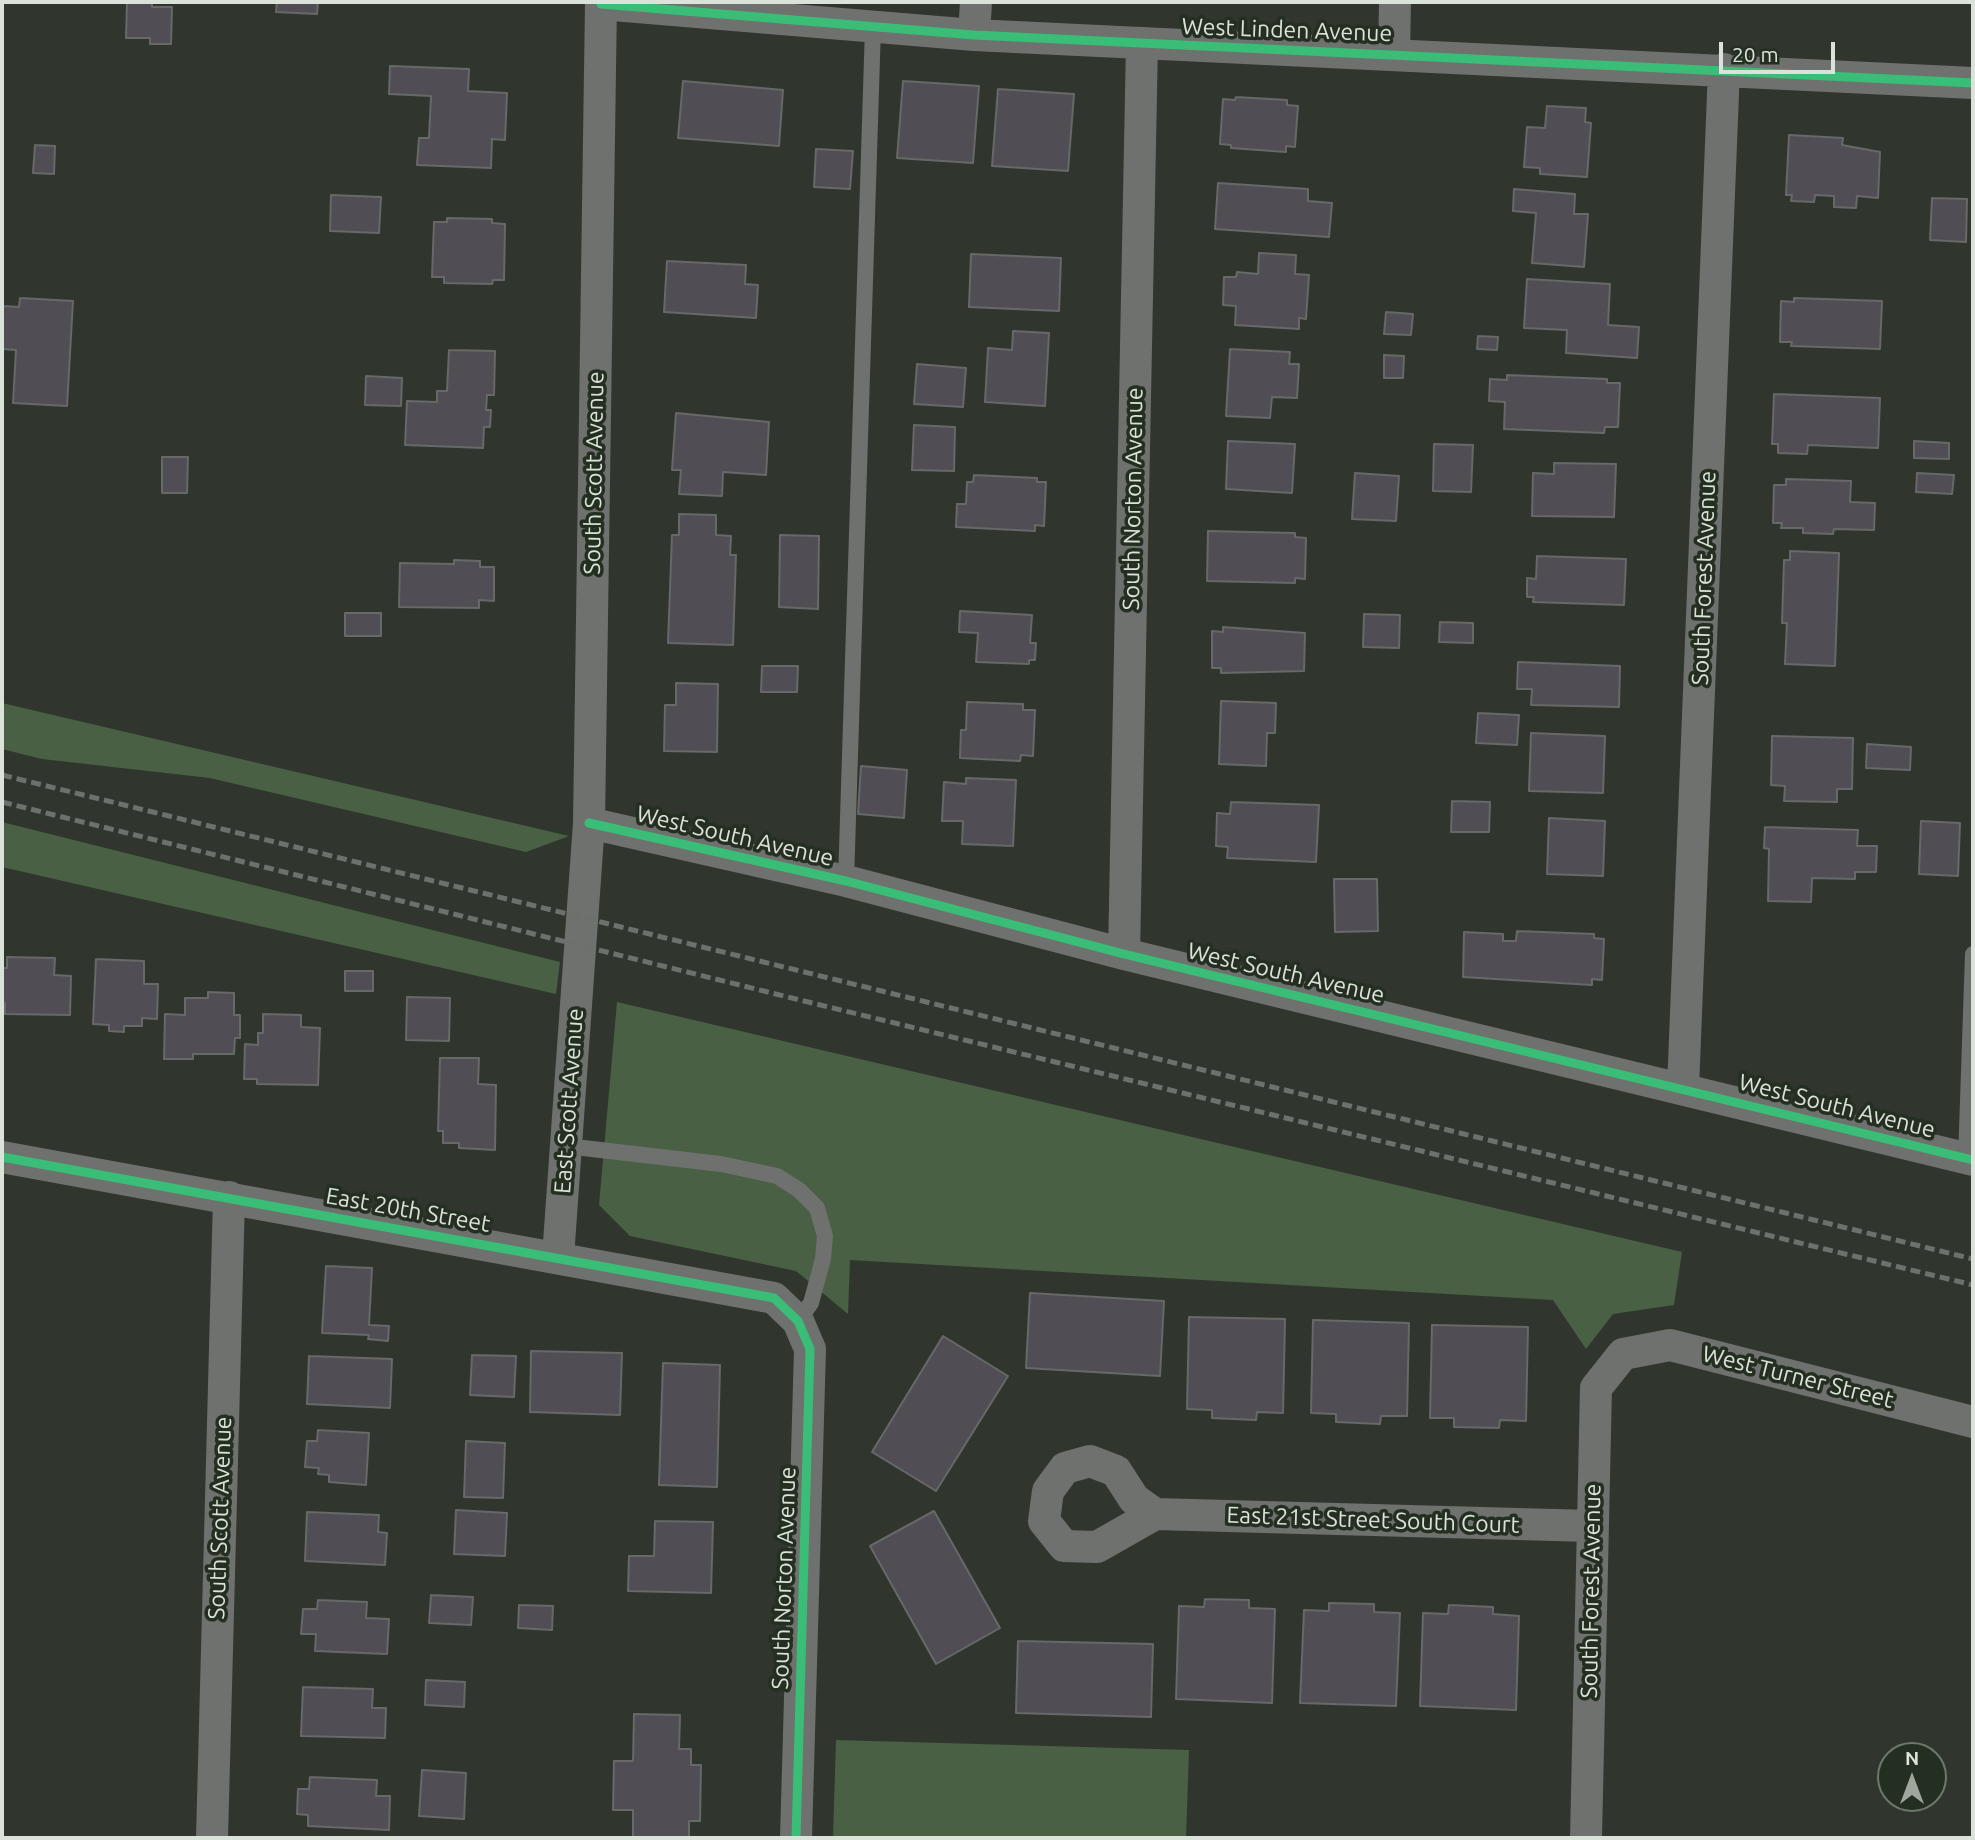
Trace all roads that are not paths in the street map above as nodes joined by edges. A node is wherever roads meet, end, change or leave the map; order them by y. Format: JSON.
{"nodes":[{"id":1,"x":976,"y":2,"type":"edge"},
{"id":2,"x":1395,"y":2,"type":"edge"},
{"id":3,"x":601,"y":3,"type":"edge"},
{"id":4,"x":873,"y":27,"type":"junction"},
{"id":5,"x":974,"y":35,"type":"junction"},
{"id":6,"x":1142,"y":43,"type":"junction"},
{"id":7,"x":1394,"y":54,"type":"junction"},
{"id":8,"x":1724,"y":69,"type":"junction"},
{"id":9,"x":1973,"y":83,"type":"edge"},
{"id":10,"x":589,"y":823,"type":"junction"},
{"id":11,"x":846,"y":881,"type":"junction"},
{"id":12,"x":580,"y":945,"type":"joint"},
{"id":13,"x":1124,"y":954,"type":"junction"},
{"id":14,"x":1973,"y":954,"type":"edge"},
{"id":15,"x":1683,"y":1088,"type":"junction"},
{"id":16,"x":566,"y":1146,"type":"junction"},
{"id":17,"x":2,"y":1157,"type":"edge"},
{"id":18,"x":1970,"y":1159,"type":"edge"},
{"id":19,"x":229,"y":1197,"type":"junction"},
{"id":20,"x":558,"y":1258,"type":"junction"},
{"id":21,"x":798,"y":1321,"type":"junction"},
{"id":22,"x":1623,"y":1354,"type":"joint"},
{"id":23,"x":1973,"y":1422,"type":"edge"},
{"id":24,"x":1155,"y":1514,"type":"dead end"},
{"id":25,"x":1591,"y":1526,"type":"junction"},
{"id":26,"x":212,"y":1838,"type":"edge"},
{"id":27,"x":796,"y":1838,"type":"edge"},
{"id":28,"x":1586,"y":1838,"type":"edge"}],
"edges":[{"from":1,"to":5,"type":"street"},
{"from":2,"to":7,"type":"street"},
{"from":3,"to":4,"type":"street","name":"West Linden Avenue"},
{"from":3,"to":10,"type":"street","name":"South Scott Avenue"},
{"from":4,"to":5,"type":"street","name":"West Linden Avenue"},
{"from":4,"to":11,"type":"lane"},
{"from":5,"to":6,"type":"street","name":"West Linden Avenue"},
{"from":6,"to":7,"type":"street","name":"West Linden Avenue"},
{"from":6,"to":13,"type":"street","name":"South Norton Avenue"},
{"from":7,"to":8,"type":"street","name":"West Linden Avenue"},
{"from":8,"to":9,"type":"street","name":"West Linden Avenue"},
{"from":8,"to":15,"type":"street","name":"South Forest Avenue"},
{"from":10,"to":11,"type":"street","name":"West South Avenue"},
{"from":10,"to":12,"type":"street","name":"South Scott Avenue"},
{"from":11,"to":13,"type":"street","name":"West South Avenue"},
{"from":12,"to":16,"type":"street","name":"East Scott Avenue"},
{"from":13,"to":15,"type":"street","name":"West South Avenue"},
{"from":14,"to":18,"type":"lane"},
{"from":15,"to":18,"type":"street","name":"West South Avenue"},
{"from":16,"to":20,"type":"street","name":"East Scott Avenue"},
{"from":16,"to":21,"type":"lane"},
{"from":17,"to":19,"type":"street","name":"East 20th Street"},
{"from":19,"to":20,"type":"street","name":"East 20th Street"},
{"from":19,"to":26,"type":"street","name":"South Scott Avenue"},
{"from":20,"to":21,"type":"street","name":"East 20th Street"},
{"from":21,"to":27,"type":"street","name":"South Norton Avenue"},
{"from":22,"to":23,"type":"street","name":"West Turner Street"},
{"from":22,"to":25,"type":"street","name":"South Forest Avenue"},
{"from":24,"to":25,"type":"street","name":"East 21st Street South Court"},
{"from":25,"to":28,"type":"street","name":"South Forest Avenue"}]}
